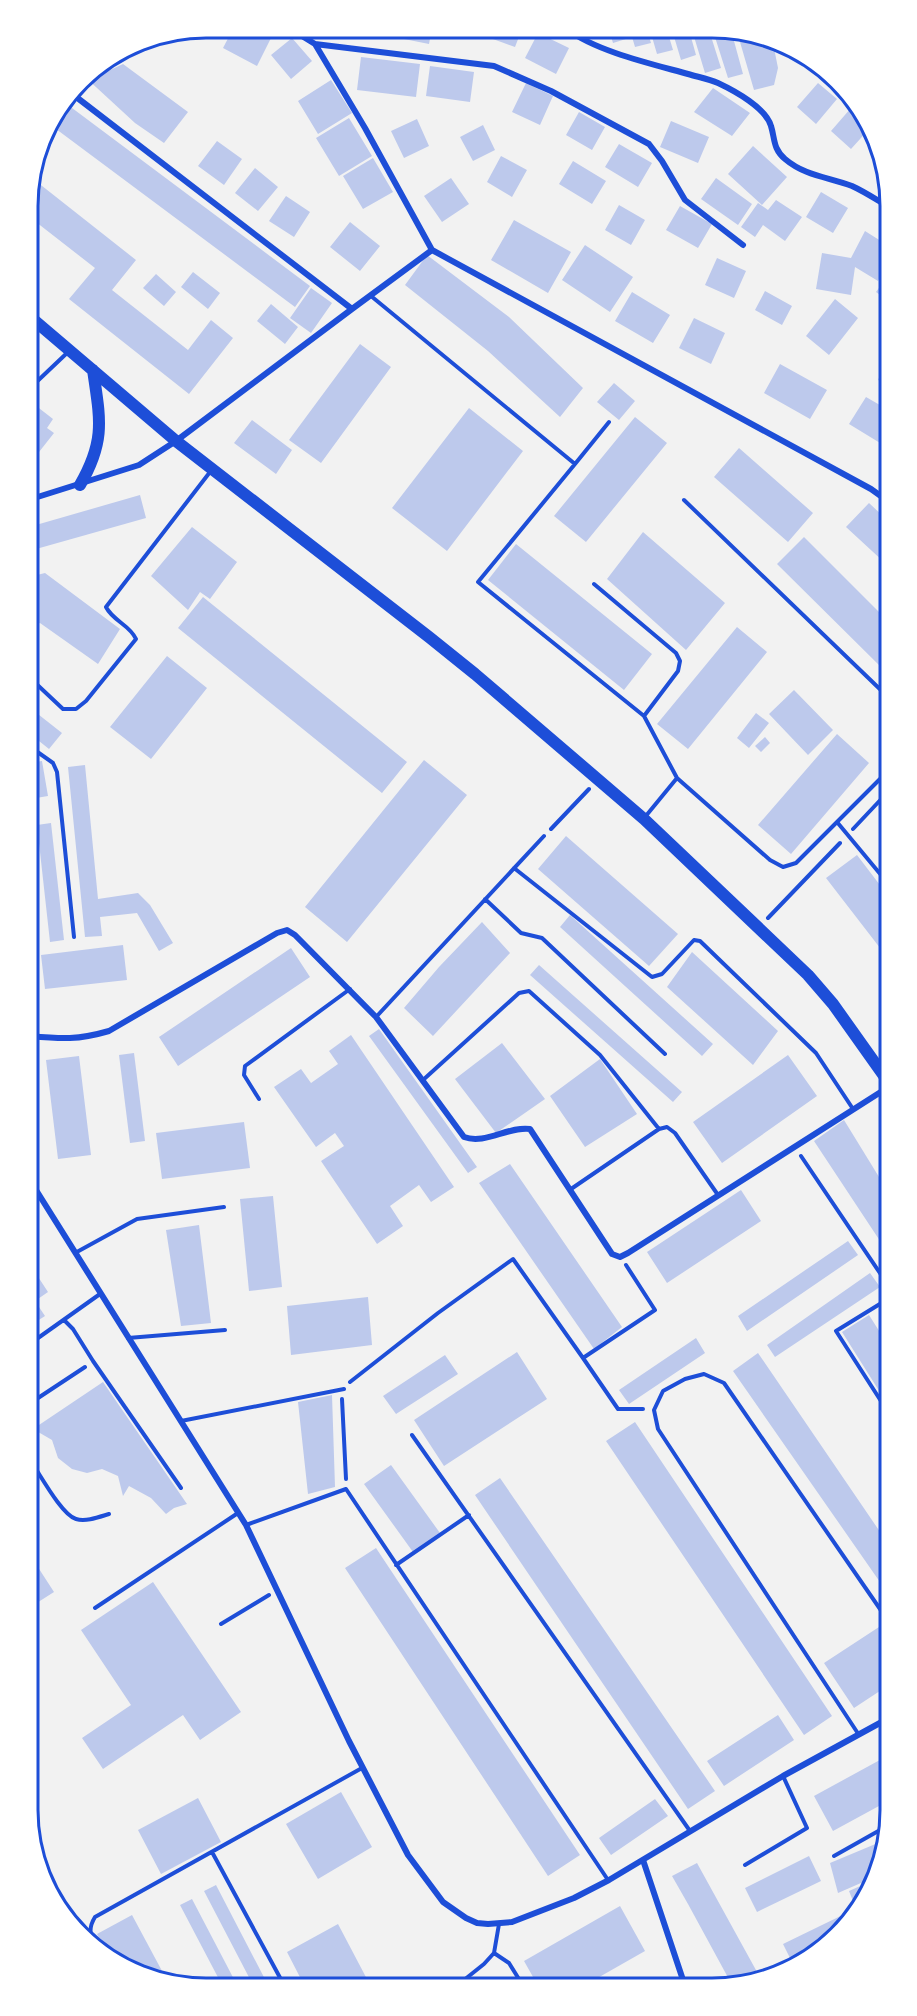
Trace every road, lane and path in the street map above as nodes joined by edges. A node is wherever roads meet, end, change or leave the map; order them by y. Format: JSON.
{"nodes":[{"id":1,"x":306,"y":38,"type":"edge"},
{"id":2,"x":578,"y":38,"type":"edge"},
{"id":3,"x":315,"y":44,"type":"junction"},
{"id":4,"x":77,"y":98,"type":"edge"},
{"id":5,"x":880,"y":202,"type":"edge"},
{"id":6,"x":742,"y":245,"type":"dead end"},
{"id":7,"x":432,"y":250,"type":"junction"},
{"id":8,"x":371,"y":296,"type":"junction"},
{"id":9,"x":352,"y":309,"type":"junction"},
{"id":10,"x":38,"y":324,"type":"edge"},
{"id":11,"x":70,"y":351,"type":"junction"},
{"id":12,"x":93,"y":370,"type":"junction"},
{"id":13,"x":38,"y":381,"type":"edge"},
{"id":14,"x":609,"y":422,"type":"dead end"},
{"id":15,"x":176,"y":441,"type":"junction"},
{"id":16,"x":575,"y":464,"type":"junction"},
{"id":17,"x":213,"y":469,"type":"junction"},
{"id":18,"x":80,"y":485,"type":"junction"},
{"id":19,"x":880,"y":495,"type":"edge"},
{"id":20,"x":38,"y":498,"type":"edge"},
{"id":21,"x":684,"y":500,"type":"dead end"},
{"id":22,"x":594,"y":584,"type":"dead end"},
{"id":23,"x":38,"y":685,"type":"edge"},
{"id":24,"x":880,"y":689,"type":"edge"},
{"id":25,"x":644,"y":716,"type":"junction"},
{"id":26,"x":38,"y":752,"type":"edge"},
{"id":27,"x":677,"y":778,"type":"junction"},
{"id":28,"x":880,"y":778,"type":"edge"},
{"id":29,"x":598,"y":780,"type":"junction"},
{"id":30,"x":880,"y":801,"type":"edge"},
{"id":31,"x":644,"y":819,"type":"junction"},
{"id":32,"x":837,"y":822,"type":"junction"},
{"id":33,"x":848,"y":835,"type":"junction"},
{"id":34,"x":544,"y":836,"type":"joint"},
{"id":35,"x":514,"y":868,"type":"junction"},
{"id":36,"x":880,"y":873,"type":"edge"},
{"id":37,"x":485,"y":899,"type":"junction"},
{"id":38,"x":759,"y":927,"type":"junction"},
{"id":39,"x":74,"y":937,"type":"dead end"},
{"id":40,"x":351,"y":988,"type":"junction"},
{"id":41,"x":376,"y":1017,"type":"junction"},
{"id":42,"x":38,"y":1037,"type":"edge"},
{"id":43,"x":665,"y":1054,"type":"dead end"},
{"id":44,"x":879,"y":1070,"type":"edge"},
{"id":45,"x":423,"y":1080,"type":"junction"},
{"id":46,"x":879,"y":1093,"type":"edge"},
{"id":47,"x":259,"y":1099,"type":"dead end"},
{"id":48,"x":853,"y":1109,"type":"junction"},
{"id":49,"x":658,"y":1129,"type":"junction"},
{"id":50,"x":795,"y":1147,"type":"junction"},
{"id":51,"x":571,"y":1189,"type":"junction"},
{"id":52,"x":38,"y":1194,"type":"edge"},
{"id":53,"x":718,"y":1195,"type":"junction"},
{"id":54,"x":224,"y":1207,"type":"dead end"},
{"id":55,"x":74,"y":1253,"type":"junction"},
{"id":56,"x":620,"y":1257,"type":"junction"},
{"id":57,"x":879,"y":1272,"type":"edge"},
{"id":58,"x":100,"y":1294,"type":"junction"},
{"id":59,"x":879,"y":1304,"type":"edge"},
{"id":60,"x":64,"y":1320,"type":"junction"},
{"id":61,"x":225,"y":1330,"type":"dead end"},
{"id":62,"x":38,"y":1338,"type":"edge"},
{"id":63,"x":128,"y":1338,"type":"junction"},
{"id":64,"x":584,"y":1358,"type":"junction"},
{"id":65,"x":93,"y":1361,"type":"junction"},
{"id":66,"x":344,"y":1389,"type":"junction"},
{"id":67,"x":38,"y":1398,"type":"edge"},
{"id":68,"x":879,"y":1398,"type":"edge"},
{"id":69,"x":654,"y":1410,"type":"junction"},
{"id":70,"x":180,"y":1422,"type":"junction"},
{"id":71,"x":412,"y":1435,"type":"dead end"},
{"id":72,"x":38,"y":1473,"type":"edge"},
{"id":73,"x":181,"y":1488,"type":"dead end"},
{"id":74,"x":346,"y":1489,"type":"junction"},
{"id":75,"x":238,"y":1513,"type":"junction"},
{"id":76,"x":109,"y":1514,"type":"dead end"},
{"id":77,"x":468,"y":1515,"type":"junction"},
{"id":78,"x":246,"y":1525,"type":"junction"},
{"id":79,"x":396,"y":1564,"type":"junction"},
{"id":80,"x":277,"y":1590,"type":"junction"},
{"id":81,"x":95,"y":1608,"type":"dead end"},
{"id":82,"x":879,"y":1608,"type":"edge"},
{"id":83,"x":221,"y":1624,"type":"dead end"},
{"id":84,"x":879,"y":1724,"type":"edge"},
{"id":85,"x":859,"y":1736,"type":"junction"},
{"id":86,"x":363,"y":1767,"type":"junction"},
{"id":87,"x":783,"y":1776,"type":"junction"},
{"id":88,"x":690,"y":1831,"type":"junction"},
{"id":89,"x":878,"y":1831,"type":"edge"},
{"id":90,"x":212,"y":1852,"type":"junction"},
{"id":91,"x":834,"y":1856,"type":"dead end"},
{"id":92,"x":643,"y":1860,"type":"junction"},
{"id":93,"x":745,"y":1865,"type":"dead end"},
{"id":94,"x":609,"y":1880,"type":"junction"},
{"id":95,"x":499,"y":1924,"type":"junction"},
{"id":96,"x":90,"y":1932,"type":"edge"},
{"id":97,"x":494,"y":1953,"type":"junction"},
{"id":98,"x":280,"y":1978,"type":"edge"},
{"id":99,"x":466,"y":1978,"type":"edge"},
{"id":100,"x":518,"y":1978,"type":"edge"},
{"id":101,"x":682,"y":1978,"type":"edge"}],
"edges":[{"from":1,"to":3,"type":"street"},
{"from":2,"to":5,"type":"street"},
{"from":3,"to":6,"type":"street"},
{"from":3,"to":7,"type":"street"},
{"from":4,"to":9,"type":"street"},
{"from":7,"to":8,"type":"street"},
{"from":7,"to":19,"type":"street"},
{"from":8,"to":9,"type":"street"},
{"from":8,"to":16,"type":"lane"},
{"from":9,"to":15,"type":"street"},
{"from":10,"to":11,"type":"main road"},
{"from":11,"to":12,"type":"main road"},
{"from":11,"to":13,"type":"lane"},
{"from":12,"to":15,"type":"main road"},
{"from":12,"to":18,"type":"main road"},
{"from":14,"to":16,"type":"lane"},
{"from":15,"to":17,"type":"main road"},
{"from":15,"to":18,"type":"street"},
{"from":16,"to":25,"type":"lane"},
{"from":17,"to":23,"type":"lane"},
{"from":17,"to":29,"type":"main road"},
{"from":18,"to":20,"type":"street"},
{"from":21,"to":24,"type":"lane"},
{"from":22,"to":25,"type":"lane"},
{"from":25,"to":27,"type":"lane"},
{"from":26,"to":39,"type":"lane"},
{"from":27,"to":31,"type":"lane"},
{"from":27,"to":32,"type":"lane"},
{"from":28,"to":32,"type":"lane"},
{"from":29,"to":31,"type":"main road"},
{"from":29,"to":34,"type":"path"},
{"from":30,"to":33,"type":"path"},
{"from":31,"to":38,"type":"main road"},
{"from":32,"to":33,"type":"lane"},
{"from":33,"to":36,"type":"lane"},
{"from":33,"to":38,"type":"path"},
{"from":34,"to":35,"type":"lane"},
{"from":35,"to":37,"type":"lane"},
{"from":35,"to":48,"type":"lane"},
{"from":37,"to":41,"type":"lane"},
{"from":37,"to":43,"type":"lane"},
{"from":38,"to":44,"type":"main road"},
{"from":40,"to":41,"type":"street"},
{"from":40,"to":42,"type":"street"},
{"from":40,"to":47,"type":"lane"},
{"from":41,"to":45,"type":"street"},
{"from":45,"to":49,"type":"lane"},
{"from":45,"to":51,"type":"street"},
{"from":46,"to":48,"type":"street"},
{"from":48,"to":50,"type":"street"},
{"from":49,"to":51,"type":"lane"},
{"from":49,"to":53,"type":"lane"},
{"from":50,"to":53,"type":"street"},
{"from":50,"to":57,"type":"path"},
{"from":51,"to":56,"type":"street"},
{"from":52,"to":55,"type":"street"},
{"from":53,"to":56,"type":"street"},
{"from":54,"to":55,"type":"lane"},
{"from":55,"to":58,"type":"street"},
{"from":56,"to":64,"type":"path"},
{"from":58,"to":60,"type":"lane"},
{"from":58,"to":63,"type":"street"},
{"from":59,"to":68,"type":"lane"},
{"from":60,"to":62,"type":"lane"},
{"from":60,"to":65,"type":"lane"},
{"from":61,"to":63,"type":"lane"},
{"from":63,"to":70,"type":"street"},
{"from":64,"to":66,"type":"path"},
{"from":64,"to":69,"type":"path"},
{"from":65,"to":67,"type":"path"},
{"from":65,"to":73,"type":"lane"},
{"from":66,"to":70,"type":"lane"},
{"from":66,"to":74,"type":"path"},
{"from":69,"to":82,"type":"lane"},
{"from":69,"to":85,"type":"lane"},
{"from":70,"to":75,"type":"street"},
{"from":71,"to":77,"type":"lane"},
{"from":72,"to":76,"type":"path"},
{"from":74,"to":78,"type":"lane"},
{"from":74,"to":79,"type":"lane"},
{"from":75,"to":78,"type":"street"},
{"from":75,"to":81,"type":"lane"},
{"from":77,"to":79,"type":"lane"},
{"from":77,"to":88,"type":"lane"},
{"from":78,"to":80,"type":"street"},
{"from":79,"to":94,"type":"lane"},
{"from":80,"to":83,"type":"path"},
{"from":80,"to":86,"type":"street"},
{"from":84,"to":85,"type":"street"},
{"from":85,"to":87,"type":"street"},
{"from":86,"to":90,"type":"lane"},
{"from":86,"to":95,"type":"street"},
{"from":87,"to":88,"type":"street"},
{"from":87,"to":93,"type":"lane"},
{"from":88,"to":92,"type":"street"},
{"from":89,"to":91,"type":"path"},
{"from":90,"to":96,"type":"lane"},
{"from":90,"to":98,"type":"lane"},
{"from":92,"to":94,"type":"street"},
{"from":92,"to":101,"type":"street"},
{"from":94,"to":95,"type":"street"},
{"from":95,"to":97,"type":"lane"},
{"from":97,"to":99,"type":"lane"},
{"from":97,"to":100,"type":"lane"}]}
